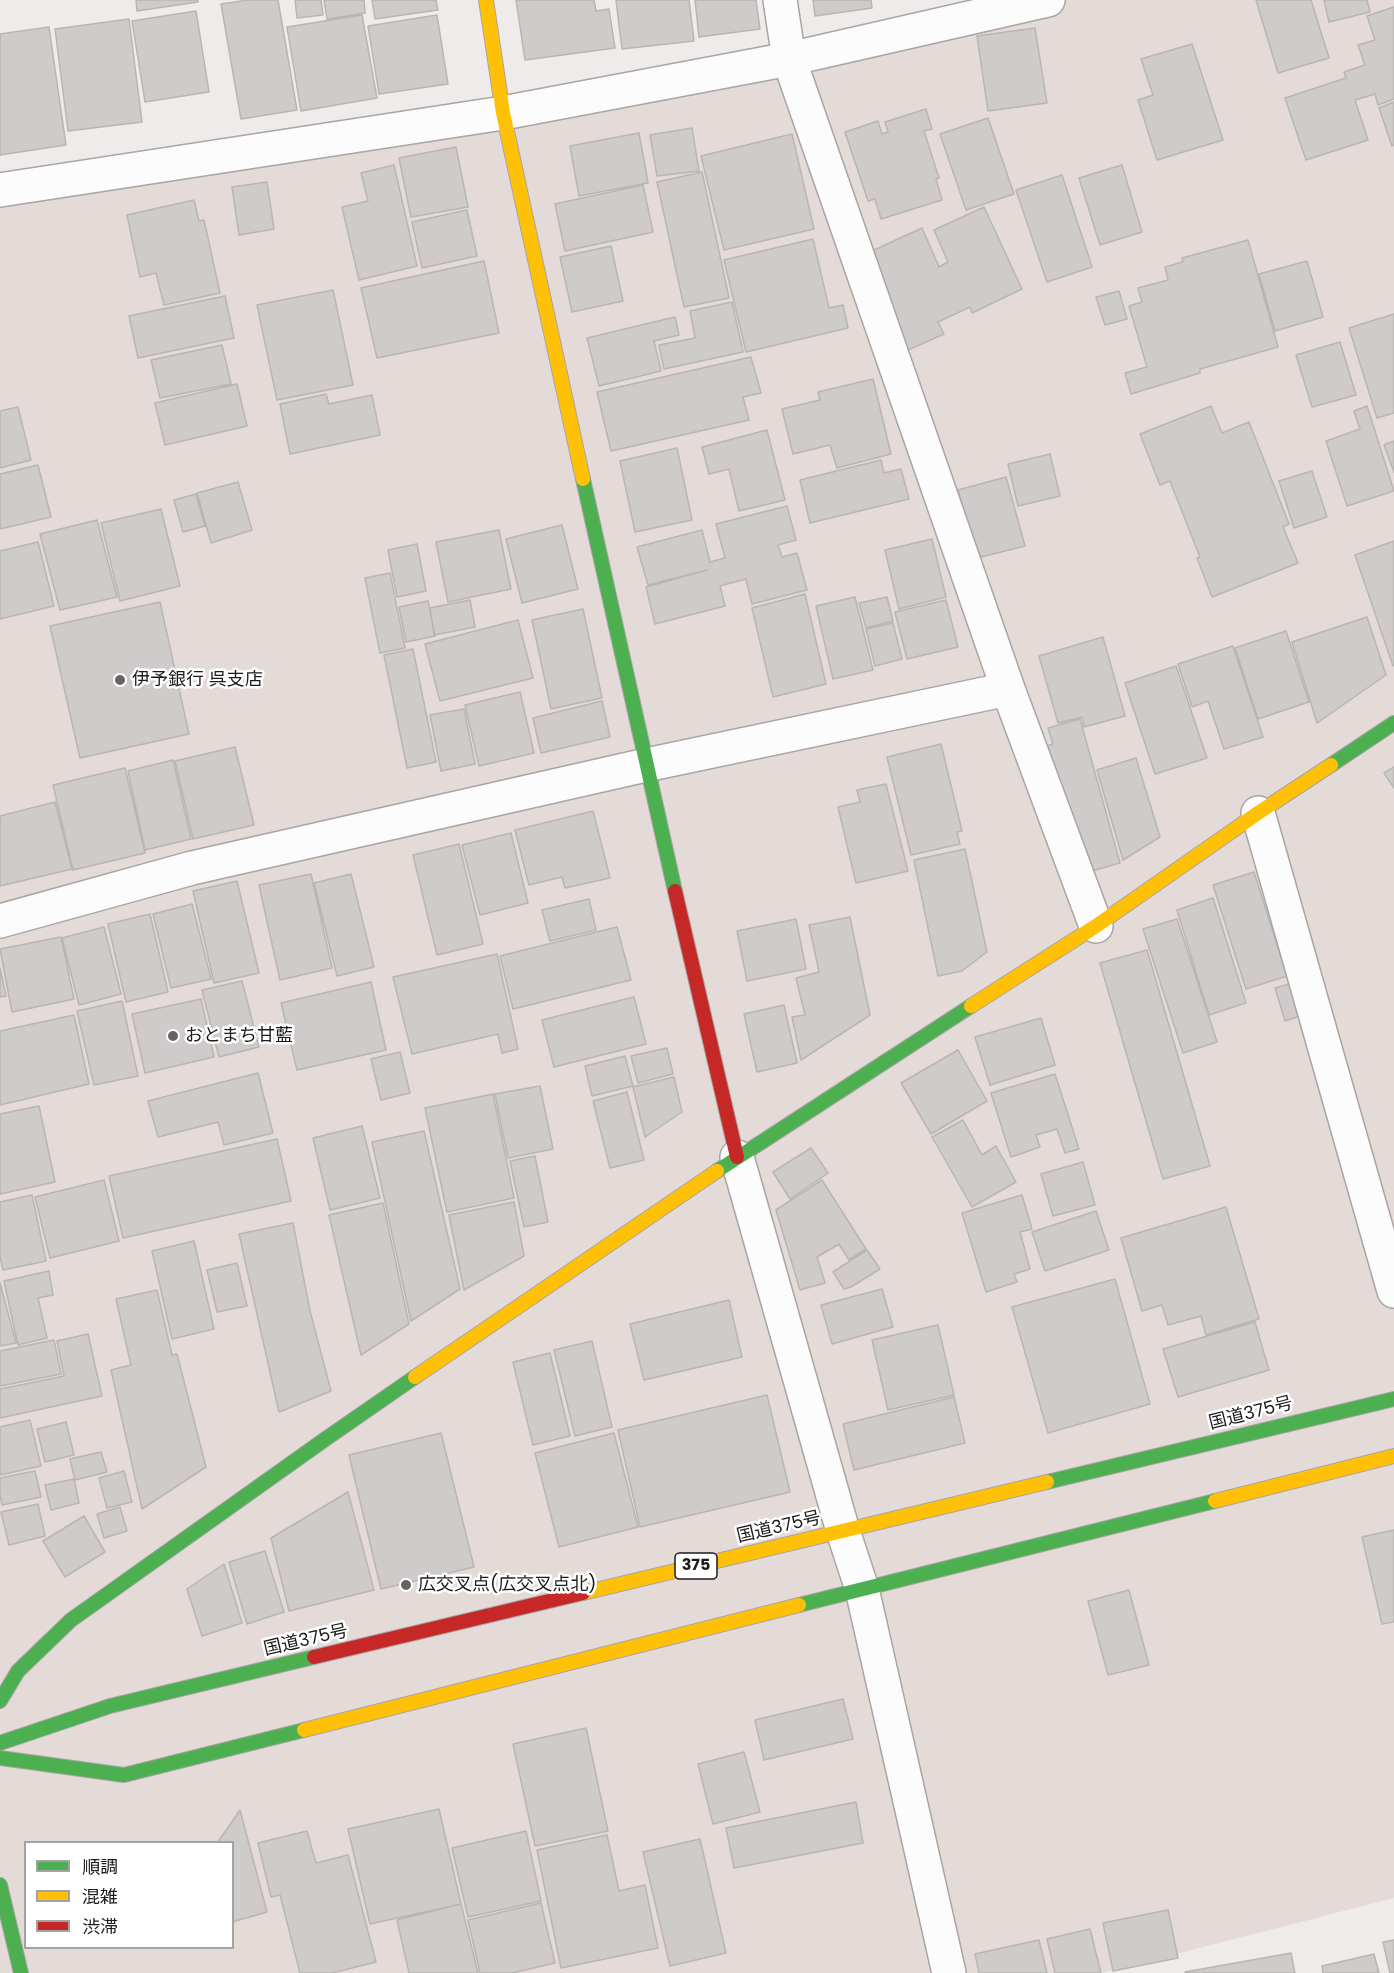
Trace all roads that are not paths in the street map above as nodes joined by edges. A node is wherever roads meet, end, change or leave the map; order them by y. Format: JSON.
{"nodes":[{"id":1,"x":486,"y":0,"type":"edge"},
{"id":2,"x":780,"y":0,"type":"edge"},
{"id":3,"x":1048,"y":0,"type":"edge"},
{"id":4,"x":789,"y":59,"type":"junction"},
{"id":5,"x":503,"y":113,"type":"junction"},
{"id":6,"x":0,"y":190,"type":"edge"},
{"id":7,"x":1008,"y":689,"type":"junction"},
{"id":8,"x":1394,"y":723,"type":"edge"},
{"id":9,"x":646,"y":765,"type":"junction"},
{"id":10,"x":1258,"y":813,"type":"junction"},
{"id":11,"x":0,"y":921,"type":"edge"},
{"id":12,"x":1096,"y":926,"type":"junction"},
{"id":13,"x":737,"y":1157,"type":"junction"},
{"id":14,"x":1394,"y":1291,"type":"edge"},
{"id":15,"x":1394,"y":1399,"type":"edge"},
{"id":16,"x":1394,"y":1456,"type":"edge"},
{"id":17,"x":843,"y":1531,"type":"junction"},
{"id":18,"x":862,"y":1589,"type":"junction"},
{"id":19,"x":0,"y":1701,"type":"edge"},
{"id":20,"x":0,"y":1743,"type":"edge"},
{"id":21,"x":0,"y":1758,"type":"edge"},
{"id":22,"x":0,"y":1885,"type":"edge"},
{"id":23,"x":21,"y":1973,"type":"edge"},
{"id":24,"x":949,"y":1973,"type":"edge"}],
"edges":[{"from":1,"to":5,"type":"main road"},
{"from":2,"to":4,"type":"street"},
{"from":3,"to":4,"type":"street"},
{"from":4,"to":5,"type":"street"},
{"from":4,"to":7,"type":"street"},
{"from":5,"to":6,"type":"street"},
{"from":5,"to":9,"type":"main road"},
{"from":7,"to":9,"type":"street"},
{"from":7,"to":12,"type":"street"},
{"from":8,"to":10,"type":"main road"},
{"from":9,"to":11,"type":"street"},
{"from":9,"to":13,"type":"main road"},
{"from":10,"to":12,"type":"main road"},
{"from":10,"to":14,"type":"street"},
{"from":12,"to":13,"type":"main road"},
{"from":13,"to":17,"type":"street"},
{"from":13,"to":19,"type":"main road"},
{"from":15,"to":17,"type":"main road","name":"国道375号","number":"375"},
{"from":16,"to":18,"type":"main road"},
{"from":17,"to":18,"type":"street"},
{"from":17,"to":20,"type":"main road","name":"国道375号","number":"375"},
{"from":18,"to":21,"type":"main road"},
{"from":18,"to":24,"type":"street"},
{"from":22,"to":23,"type":"main road"}]}
